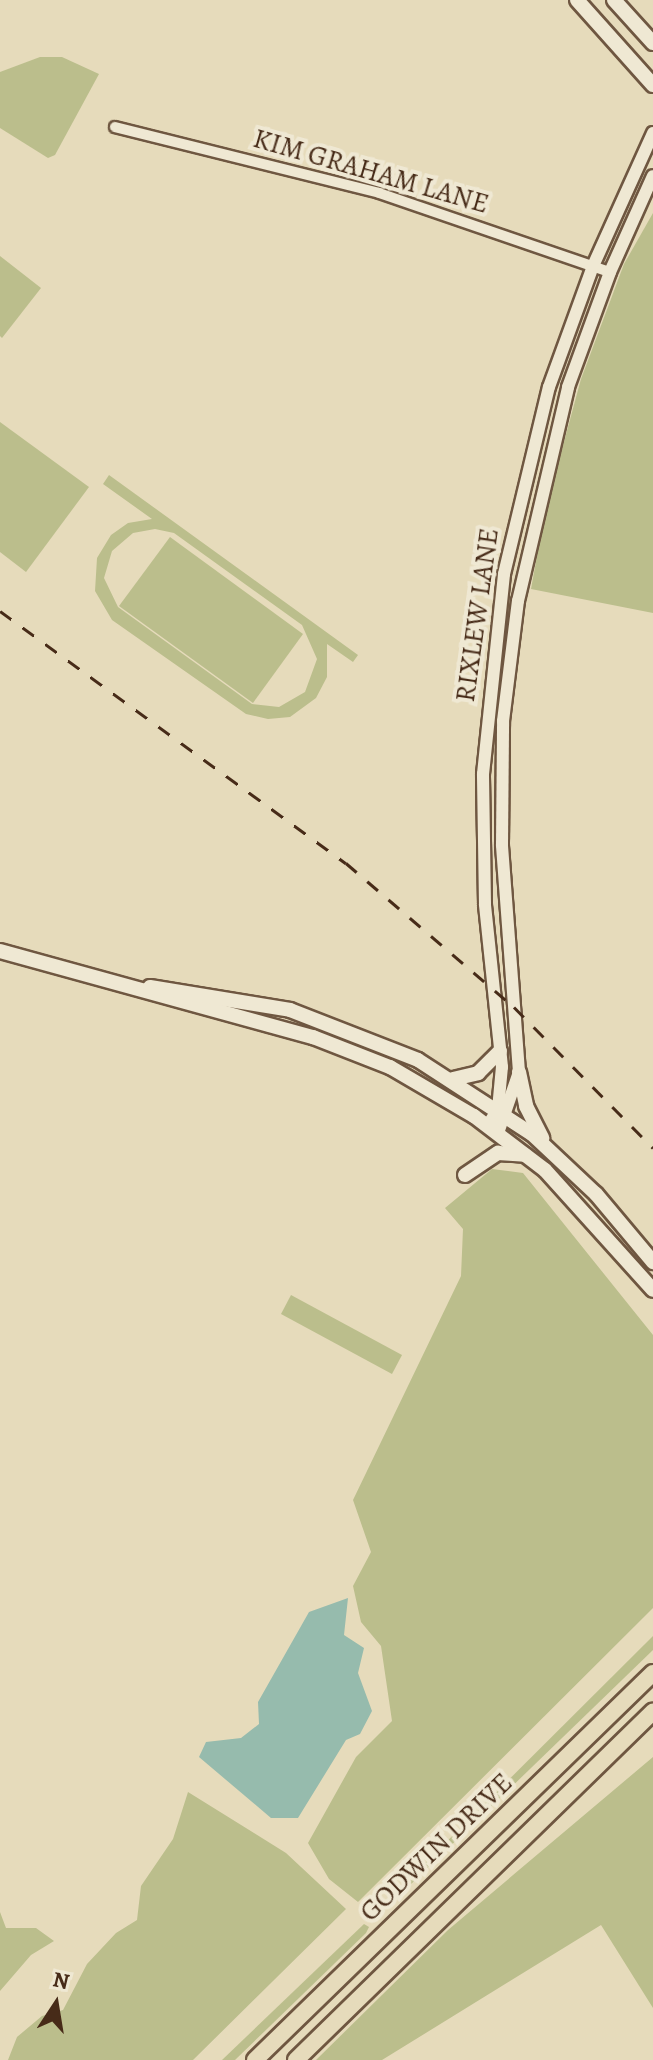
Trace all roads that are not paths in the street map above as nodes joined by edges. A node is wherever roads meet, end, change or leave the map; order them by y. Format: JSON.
{"nodes":[{"id":1,"x":577,"y":0,"type":"edge"},
{"id":2,"x":614,"y":0,"type":"edge"},
{"id":3,"x":653,"y":43,"type":"edge"},
{"id":4,"x":653,"y":85,"type":"edge"},
{"id":5,"x":115,"y":127,"type":"dead end"},
{"id":6,"x":653,"y":133,"type":"edge"},
{"id":7,"x":653,"y":176,"type":"edge"},
{"id":8,"x":593,"y":266,"type":"junction"},
{"id":9,"x":610,"y":272,"type":"junction"},
{"id":10,"x":0,"y":951,"type":"edge"},
{"id":11,"x":126,"y":985,"type":"junction"},
{"id":12,"x":500,"y":1051,"type":"junction"},
{"id":13,"x":519,"y":1072,"type":"junction"},
{"id":14,"x":453,"y":1079,"type":"junction"},
{"id":15,"x":502,"y":1112,"type":"junction"},
{"id":16,"x":493,"y":1129,"type":"junction"},
{"id":17,"x":529,"y":1157,"type":"junction"},
{"id":18,"x":558,"y":1157,"type":"junction"},
{"id":19,"x":465,"y":1175,"type":"dead end"},
{"id":20,"x":653,"y":1262,"type":"edge"},
{"id":21,"x":653,"y":1290,"type":"edge"},
{"id":22,"x":653,"y":1673,"type":"edge"},
{"id":23,"x":653,"y":1712,"type":"edge"},
{"id":24,"x":255,"y":2060,"type":"edge"},
{"id":25,"x":296,"y":2060,"type":"edge"}],
"edges":[{"from":1,"to":4,"type":"main road"},
{"from":2,"to":3,"type":"main road"},
{"from":5,"to":8,"type":"street","name":"KIM GRAHAM LANE"},
{"from":6,"to":8,"type":"street","name":"RIXLEW LANE"},
{"from":7,"to":9,"type":"street","name":"RIXLEW LANE"},
{"from":8,"to":9,"type":"street","name":"KIM GRAHAM LANE"},
{"from":8,"to":12,"type":"street","name":"RIXLEW LANE"},
{"from":9,"to":13,"type":"street","name":"RIXLEW LANE"},
{"from":10,"to":11,"type":"main road"},
{"from":11,"to":14,"type":"main road"},
{"from":11,"to":16,"type":"main road"},
{"from":12,"to":14,"type":"main road"},
{"from":12,"to":15,"type":"street","name":"RIXLEW LANE"},
{"from":13,"to":15,"type":"street","name":"RIXLEW LANE"},
{"from":13,"to":18,"type":"main road"},
{"from":14,"to":15,"type":"main road"},
{"from":15,"to":16,"type":"street","name":"RIXLEW LANE"},
{"from":15,"to":18,"type":"main road"},
{"from":16,"to":17,"type":"main road"},
{"from":17,"to":19,"type":"main road"},
{"from":17,"to":21,"type":"main road"},
{"from":18,"to":20,"type":"main road"},
{"from":22,"to":24,"type":"main road","name":"GODWIN DRIVE"},
{"from":23,"to":25,"type":"main road","name":"GODWIN DRIVE"}]}
